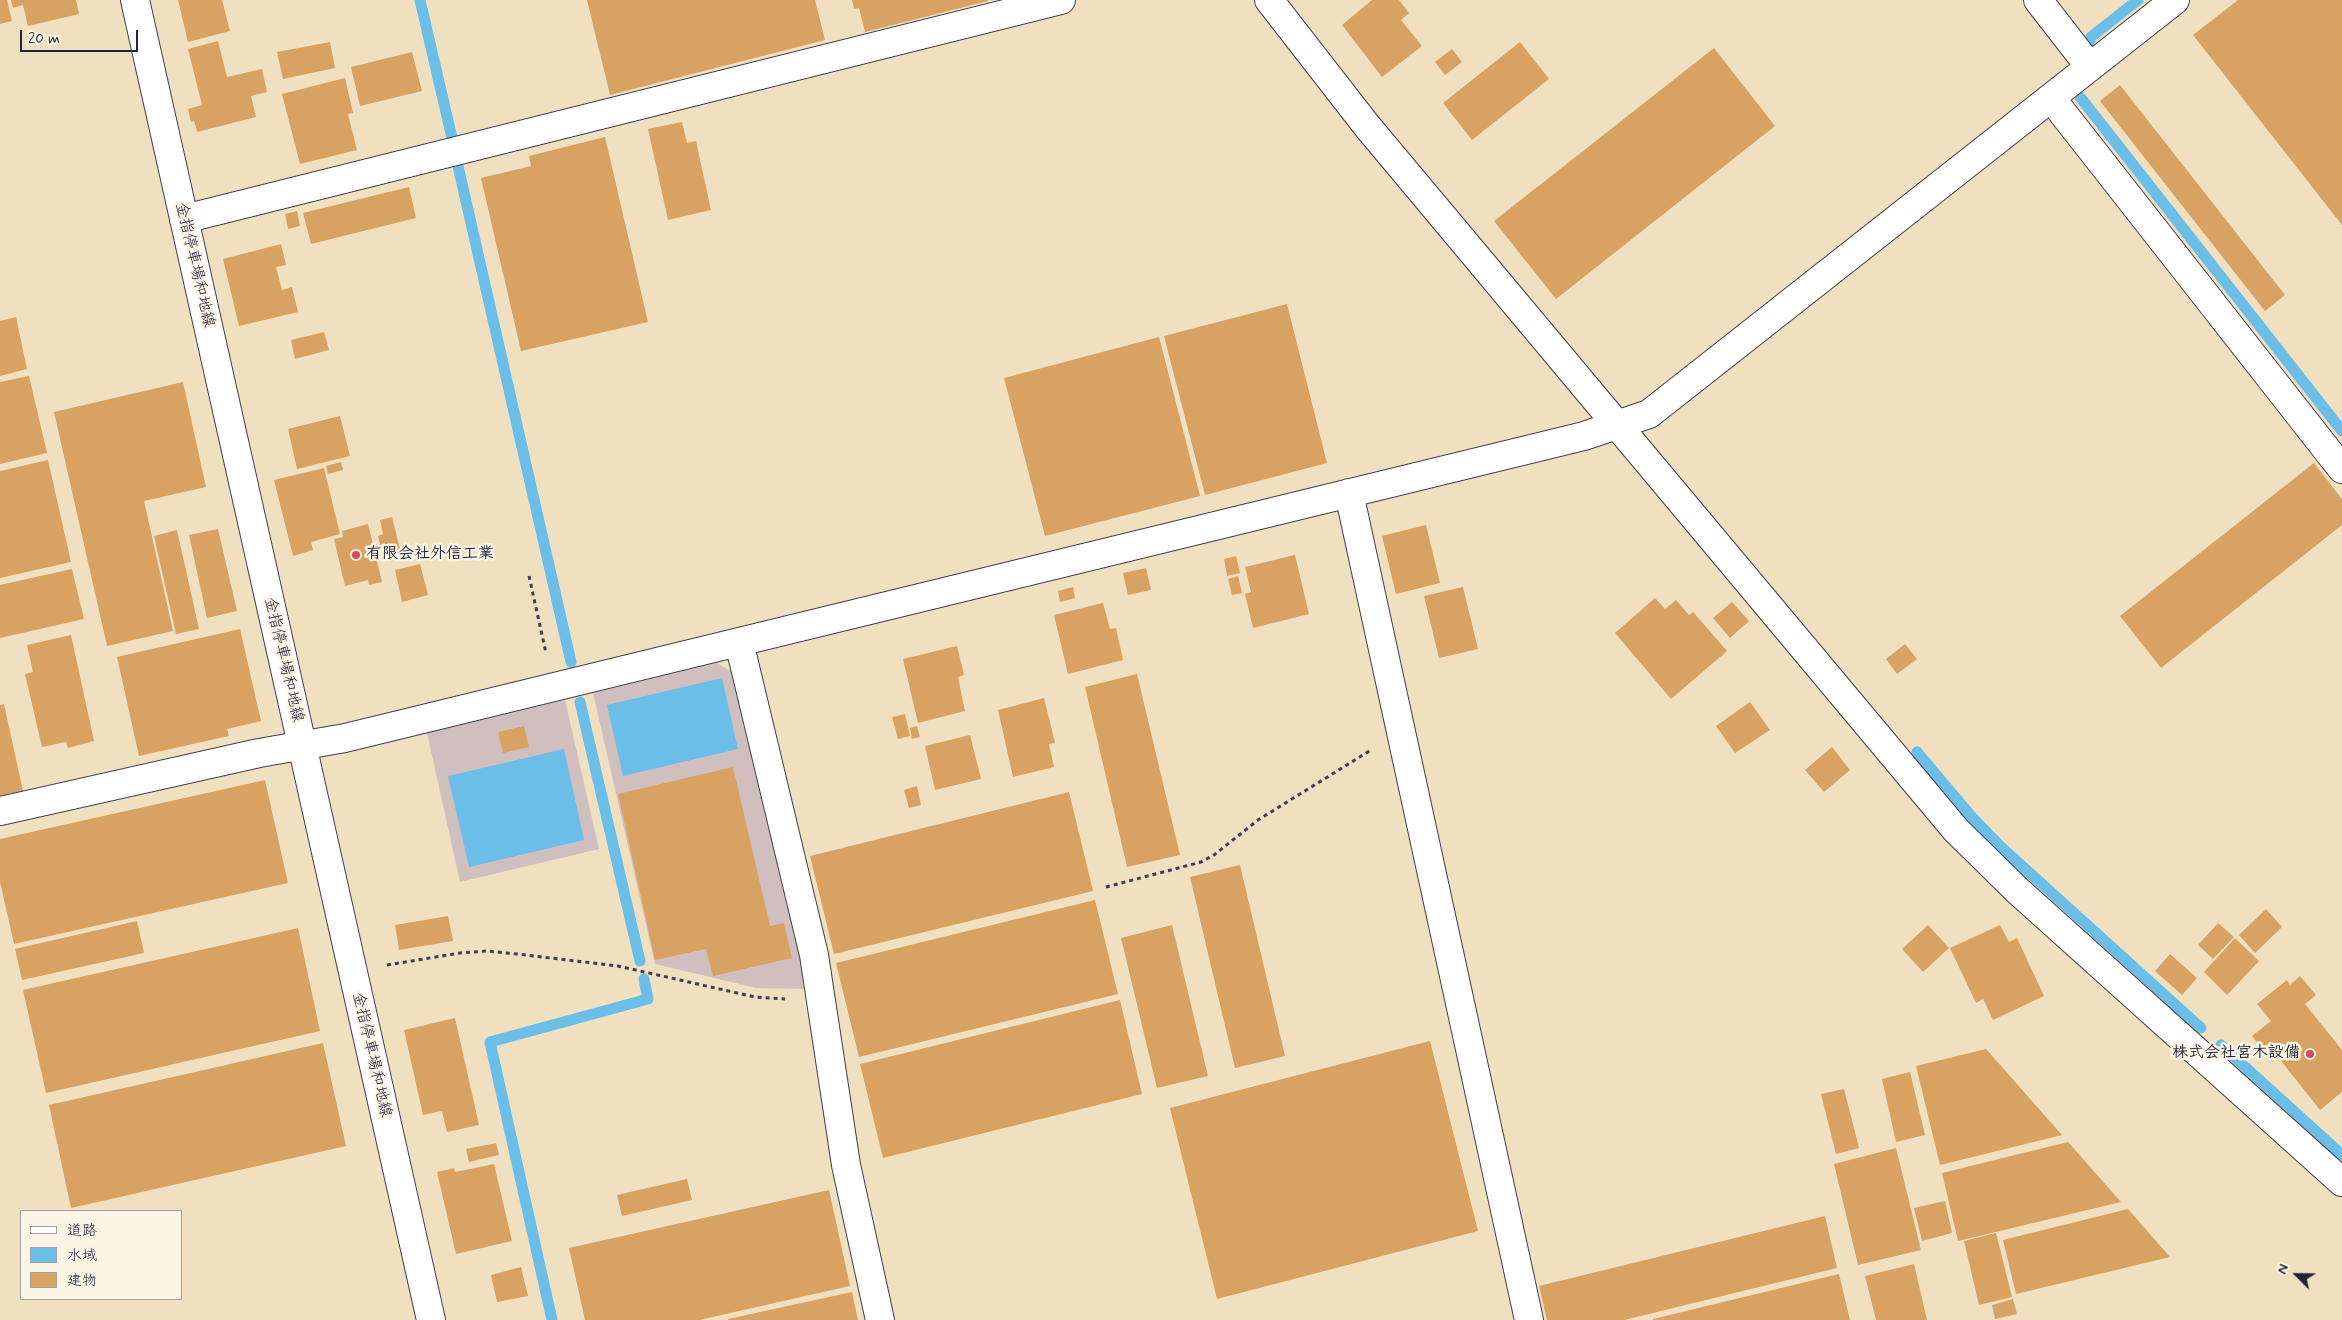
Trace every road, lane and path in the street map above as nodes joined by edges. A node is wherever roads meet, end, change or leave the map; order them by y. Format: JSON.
{"nodes":[{"id":1,"x":134,"y":0,"type":"edge"},
{"id":2,"x":1061,"y":0,"type":"edge"},
{"id":3,"x":1269,"y":0,"type":"edge"},
{"id":4,"x":2038,"y":0,"type":"edge"},
{"id":5,"x":2175,"y":0,"type":"edge"},
{"id":6,"x":2090,"y":67,"type":"junction"},
{"id":7,"x":2051,"y":98,"type":"junction"},
{"id":8,"x":184,"y":219,"type":"junction"},
{"id":9,"x":1617,"y":424,"type":"junction"},
{"id":10,"x":2342,"y":469,"type":"edge"},
{"id":11,"x":1349,"y":493,"type":"junction"},
{"id":12,"x":529,"y":576,"type":"dead end"},
{"id":13,"x":739,"y":642,"type":"junction"},
{"id":14,"x":554,"y":687,"type":"junction"},
{"id":15,"x":1402,"y":737,"type":"junction"},
{"id":16,"x":302,"y":746,"type":"junction"},
{"id":17,"x":0,"y":811,"type":"edge"},
{"id":18,"x":1106,"y":887,"type":"dead end"},
{"id":19,"x":353,"y":972,"type":"junction"},
{"id":20,"x":821,"y":997,"type":"junction"},
{"id":21,"x":2342,"y":1182,"type":"edge"},
{"id":22,"x":431,"y":1320,"type":"edge"},
{"id":23,"x":880,"y":1320,"type":"edge"},
{"id":24,"x":1529,"y":1320,"type":"edge"}],
"edges":[{"from":1,"to":8,"type":"street","name":"金指停車場和地線"},
{"from":2,"to":8,"type":"street"},
{"from":3,"to":9,"type":"street"},
{"from":4,"to":6,"type":"street"},
{"from":5,"to":6,"type":"street"},
{"from":6,"to":7,"type":"street"},
{"from":7,"to":9,"type":"street"},
{"from":7,"to":10,"type":"street"},
{"from":8,"to":16,"type":"street","name":"金指停車場和地線"},
{"from":9,"to":11,"type":"street"},
{"from":9,"to":21,"type":"street"},
{"from":11,"to":13,"type":"street"},
{"from":11,"to":15,"type":"street"},
{"from":12,"to":14,"type":"path"},
{"from":13,"to":14,"type":"street"},
{"from":13,"to":20,"type":"street"},
{"from":14,"to":16,"type":"street"},
{"from":15,"to":18,"type":"path"},
{"from":15,"to":24,"type":"street"},
{"from":16,"to":17,"type":"street"},
{"from":16,"to":19,"type":"street","name":"金指停車場和地線"},
{"from":19,"to":20,"type":"path"},
{"from":19,"to":22,"type":"street","name":"金指停車場和地線"},
{"from":20,"to":23,"type":"street"}]}
